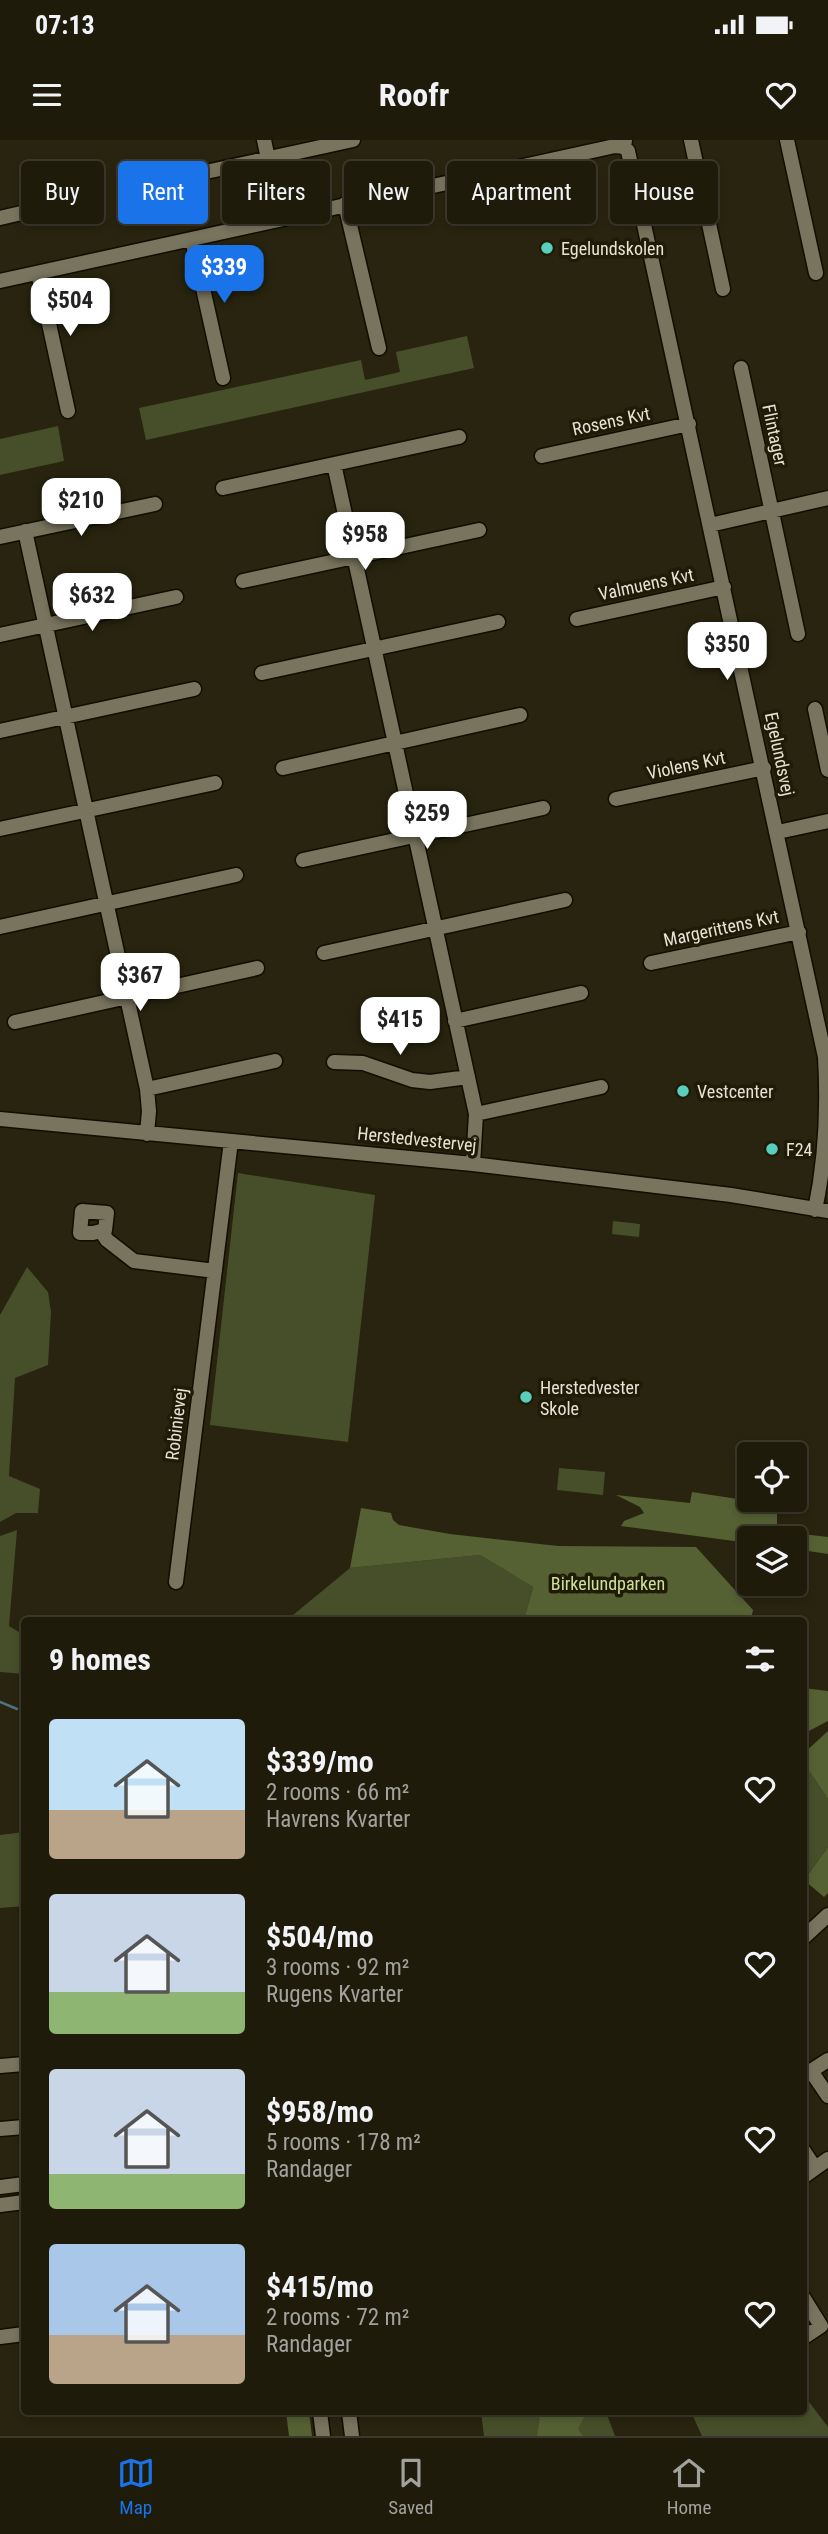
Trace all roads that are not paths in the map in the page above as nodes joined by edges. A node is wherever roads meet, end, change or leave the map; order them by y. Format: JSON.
{"nodes":[{"id":1,"x":264,"y":140,"type":"edge"},
{"id":2,"x":353,"y":140,"type":"edge"},
{"id":3,"x":691,"y":140,"type":"edge"},
{"id":4,"x":787,"y":140,"type":"edge"},
{"id":5,"x":624,"y":144,"type":"edge"},
{"id":6,"x":269,"y":159,"type":"junction"},
{"id":7,"x":208,"y":172,"type":"edge"},
{"id":8,"x":433,"y":184,"type":"edge"},
{"id":9,"x":21,"y":213,"type":"edge"},
{"id":10,"x":0,"y":218,"type":"edge"},
{"id":11,"x":259,"y":224,"type":"edge"},
{"id":12,"x":350,"y":224,"type":"edge"},
{"id":13,"x":192,"y":239,"type":"junction"},
{"id":14,"x":38,"y":272,"type":"junction"},
{"id":15,"x":816,"y":273,"type":"dead end"},
{"id":16,"x":0,"y":281,"type":"edge"},
{"id":17,"x":723,"y":289,"type":"dead end"},
{"id":18,"x":379,"y":348,"type":"dead end"},
{"id":19,"x":740,"y":368,"type":"dead end"},
{"id":20,"x":223,"y":378,"type":"dead end"},
{"id":21,"x":68,"y":411,"type":"dead end"},
{"id":22,"x":689,"y":424,"type":"junction"},
{"id":23,"x":459,"y":437,"type":"dead end"},
{"id":24,"x":542,"y":456,"type":"dead end"},
{"id":25,"x":334,"y":464,"type":"junction"},
{"id":26,"x":223,"y":488,"type":"dead end"},
{"id":27,"x":828,"y":498,"type":"edge"},
{"id":28,"x":155,"y":504,"type":"dead end"},
{"id":29,"x":771,"y":510,"type":"junction"},
{"id":30,"x":710,"y":525,"type":"junction"},
{"id":31,"x":479,"y":530,"type":"dead end"},
{"id":32,"x":25,"y":531,"type":"junction"},
{"id":33,"x":0,"y":537,"type":"edge"},
{"id":34,"x":355,"y":556,"type":"junction"},
{"id":35,"x":243,"y":581,"type":"dead end"},
{"id":36,"x":724,"y":587,"type":"junction"},
{"id":37,"x":176,"y":597,"type":"dead end"},
{"id":38,"x":577,"y":619,"type":"dead end"},
{"id":39,"x":498,"y":622,"type":"dead end"},
{"id":40,"x":45,"y":625,"type":"junction"},
{"id":41,"x":798,"y":634,"type":"dead end"},
{"id":42,"x":0,"y":635,"type":"edge"},
{"id":43,"x":375,"y":649,"type":"junction"},
{"id":44,"x":262,"y":673,"type":"dead end"},
{"id":45,"x":194,"y":689,"type":"dead end"},
{"id":46,"x":815,"y":709,"type":"dead end"},
{"id":47,"x":520,"y":715,"type":"dead end"},
{"id":48,"x":65,"y":717,"type":"junction"},
{"id":49,"x":0,"y":731,"type":"edge"},
{"id":50,"x":395,"y":743,"type":"junction"},
{"id":51,"x":283,"y":768,"type":"dead end"},
{"id":52,"x":764,"y":768,"type":"junction"},
{"id":53,"x":828,"y":770,"type":"edge"},
{"id":54,"x":215,"y":783,"type":"dead end"},
{"id":55,"x":616,"y":799,"type":"dead end"},
{"id":56,"x":543,"y":808,"type":"dead end"},
{"id":57,"x":85,"y":810,"type":"junction"},
{"id":58,"x":828,"y":821,"type":"edge"},
{"id":59,"x":0,"y":829,"type":"edge"},
{"id":60,"x":778,"y":832,"type":"junction"},
{"id":61,"x":415,"y":836,"type":"junction"},
{"id":62,"x":303,"y":860,"type":"dead end"},
{"id":63,"x":236,"y":876,"type":"dead end"},
{"id":64,"x":565,"y":900,"type":"dead end"},
{"id":65,"x":106,"y":904,"type":"junction"},
{"id":66,"x":0,"y":927,"type":"edge"},
{"id":67,"x":435,"y":929,"type":"junction"},
{"id":68,"x":799,"y":932,"type":"junction"},
{"id":69,"x":324,"y":953,"type":"dead end"},
{"id":70,"x":651,"y":963,"type":"dead end"},
{"id":71,"x":257,"y":968,"type":"dead end"},
{"id":72,"x":581,"y":993,"type":"dead end"},
{"id":73,"x":126,"y":998,"type":"junction"},
{"id":74,"x":455,"y":1021,"type":"junction"},
{"id":75,"x":15,"y":1022,"type":"dead end"},
{"id":76,"x":275,"y":1061,"type":"dead end"},
{"id":77,"x":334,"y":1062,"type":"dead end"},
{"id":78,"x":468,"y":1077,"type":"junction"},
{"id":79,"x":601,"y":1087,"type":"dead end"},
{"id":80,"x":147,"y":1089,"type":"junction"},
{"id":81,"x":476,"y":1114,"type":"junction"},
{"id":82,"x":0,"y":1119,"type":"edge"},
{"id":83,"x":147,"y":1134,"type":"junction"},
{"id":84,"x":231,"y":1141,"type":"junction"},
{"id":85,"x":473,"y":1164,"type":"junction"},
{"id":86,"x":825,"y":1172,"type":"edge"},
{"id":87,"x":822,"y":1210,"type":"edge"},
{"id":88,"x":101,"y":1231,"type":"dead end"},
{"id":89,"x":215,"y":1271,"type":"junction"},
{"id":90,"x":176,"y":1582,"type":"dead end"},
{"id":91,"x":828,"y":1915,"type":"edge"},
{"id":92,"x":807,"y":1934,"type":"edge"},
{"id":93,"x":828,"y":2060,"type":"edge"},
{"id":94,"x":21,"y":2064,"type":"edge"},
{"id":95,"x":0,"y":2066,"type":"edge"},
{"id":96,"x":828,"y":2096,"type":"edge"},
{"id":97,"x":21,"y":2127,"type":"edge"},
{"id":98,"x":0,"y":2129,"type":"edge"},
{"id":99,"x":828,"y":2159,"type":"edge"},
{"id":100,"x":809,"y":2172,"type":"edge"},
{"id":101,"x":21,"y":2184,"type":"edge"},
{"id":102,"x":0,"y":2187,"type":"edge"},
{"id":103,"x":21,"y":2202,"type":"edge"},
{"id":104,"x":0,"y":2205,"type":"edge"},
{"id":105,"x":807,"y":2303,"type":"edge"},
{"id":106,"x":825,"y":2330,"type":"edge"},
{"id":107,"x":21,"y":2334,"type":"edge"},
{"id":108,"x":0,"y":2337,"type":"edge"},
{"id":109,"x":807,"y":2337,"type":"edge"},
{"id":110,"x":320,"y":2415,"type":"edge"},
{"id":111,"x":349,"y":2415,"type":"edge"},
{"id":112,"x":323,"y":2436,"type":"edge"},
{"id":113,"x":352,"y":2436,"type":"edge"}],
"edges":[{"from":1,"to":6,"type":"street"},
{"from":2,"to":6,"type":"street"},
{"from":3,"to":17,"type":"street"},
{"from":4,"to":15,"type":"street"},
{"from":5,"to":8,"type":"street","name":"Egelundsvej"},
{"from":5,"to":22,"type":"street","name":"Egelundsvej"},
{"from":6,"to":7,"type":"street"},
{"from":9,"to":10,"type":"street"},
{"from":11,"to":13,"type":"street","name":"Egelundsvej"},
{"from":12,"to":18,"type":"street"},
{"from":13,"to":14,"type":"street","name":"Egelundsvej"},
{"from":13,"to":20,"type":"street"},
{"from":14,"to":16,"type":"street","name":"Egelundsvej"},
{"from":14,"to":21,"type":"street"},
{"from":19,"to":29,"type":"street","name":"Flintager"},
{"from":22,"to":24,"type":"street","name":"Rosens Kvt"},
{"from":22,"to":30,"type":"street","name":"Egelundsvej"},
{"from":23,"to":25,"type":"street"},
{"from":25,"to":26,"type":"street"},
{"from":25,"to":34,"type":"street"},
{"from":27,"to":29,"type":"street"},
{"from":28,"to":32,"type":"street"},
{"from":29,"to":30,"type":"street"},
{"from":29,"to":41,"type":"street","name":"Flintager"},
{"from":30,"to":36,"type":"street","name":"Egelundsvej"},
{"from":31,"to":34,"type":"street"},
{"from":32,"to":33,"type":"street"},
{"from":32,"to":40,"type":"street"},
{"from":34,"to":35,"type":"street"},
{"from":34,"to":43,"type":"street"},
{"from":36,"to":38,"type":"street","name":"Valmuens Kvt"},
{"from":36,"to":52,"type":"street","name":"Egelundsvej"},
{"from":37,"to":40,"type":"street"},
{"from":39,"to":43,"type":"street"},
{"from":40,"to":42,"type":"street"},
{"from":40,"to":48,"type":"street"},
{"from":43,"to":44,"type":"street"},
{"from":43,"to":50,"type":"street"},
{"from":45,"to":48,"type":"street"},
{"from":46,"to":53,"type":"street"},
{"from":47,"to":50,"type":"street"},
{"from":48,"to":49,"type":"street"},
{"from":48,"to":57,"type":"street"},
{"from":50,"to":51,"type":"street"},
{"from":50,"to":61,"type":"street"},
{"from":52,"to":55,"type":"street","name":"Violens Kvt"},
{"from":52,"to":60,"type":"street","name":"Egelundsvej"},
{"from":54,"to":57,"type":"street"},
{"from":56,"to":61,"type":"street"},
{"from":57,"to":59,"type":"street"},
{"from":57,"to":65,"type":"street"},
{"from":58,"to":60,"type":"street"},
{"from":60,"to":68,"type":"street","name":"Egelundsvej"},
{"from":61,"to":62,"type":"street"},
{"from":61,"to":67,"type":"street"},
{"from":63,"to":65,"type":"street"},
{"from":64,"to":67,"type":"street"},
{"from":65,"to":66,"type":"street"},
{"from":65,"to":73,"type":"street"},
{"from":67,"to":69,"type":"street"},
{"from":67,"to":74,"type":"street"},
{"from":68,"to":70,"type":"street","name":"Margerittens Kvt"},
{"from":68,"to":86,"type":"street","name":"Egelundsvej"},
{"from":71,"to":73,"type":"street"},
{"from":72,"to":74,"type":"street"},
{"from":73,"to":75,"type":"street"},
{"from":73,"to":80,"type":"street"},
{"from":74,"to":78,"type":"street"},
{"from":76,"to":80,"type":"street"},
{"from":77,"to":78,"type":"street"},
{"from":78,"to":81,"type":"street"},
{"from":79,"to":81,"type":"street"},
{"from":80,"to":83,"type":"street"},
{"from":81,"to":85,"type":"street"},
{"from":82,"to":83,"type":"street","name":"Herstedvestervej"},
{"from":83,"to":84,"type":"street","name":"Herstedvestervej"},
{"from":84,"to":85,"type":"street","name":"Herstedvestervej"},
{"from":84,"to":89,"type":"street","name":"Robinievej"},
{"from":85,"to":87,"type":"street","name":"Herstedvestervej"},
{"from":86,"to":87,"type":"street","name":"Egelundsvej"},
{"from":88,"to":89,"type":"street"},
{"from":89,"to":90,"type":"street","name":"Robinievej"},
{"from":91,"to":92,"type":"street"},
{"from":93,"to":96,"type":"street"},
{"from":94,"to":95,"type":"street"},
{"from":97,"to":98,"type":"street"},
{"from":99,"to":100,"type":"street"},
{"from":101,"to":102,"type":"street"},
{"from":103,"to":104,"type":"street"},
{"from":105,"to":106,"type":"street"},
{"from":106,"to":109,"type":"street"},
{"from":107,"to":108,"type":"street"},
{"from":110,"to":112,"type":"street"},
{"from":111,"to":113,"type":"street"}]}
